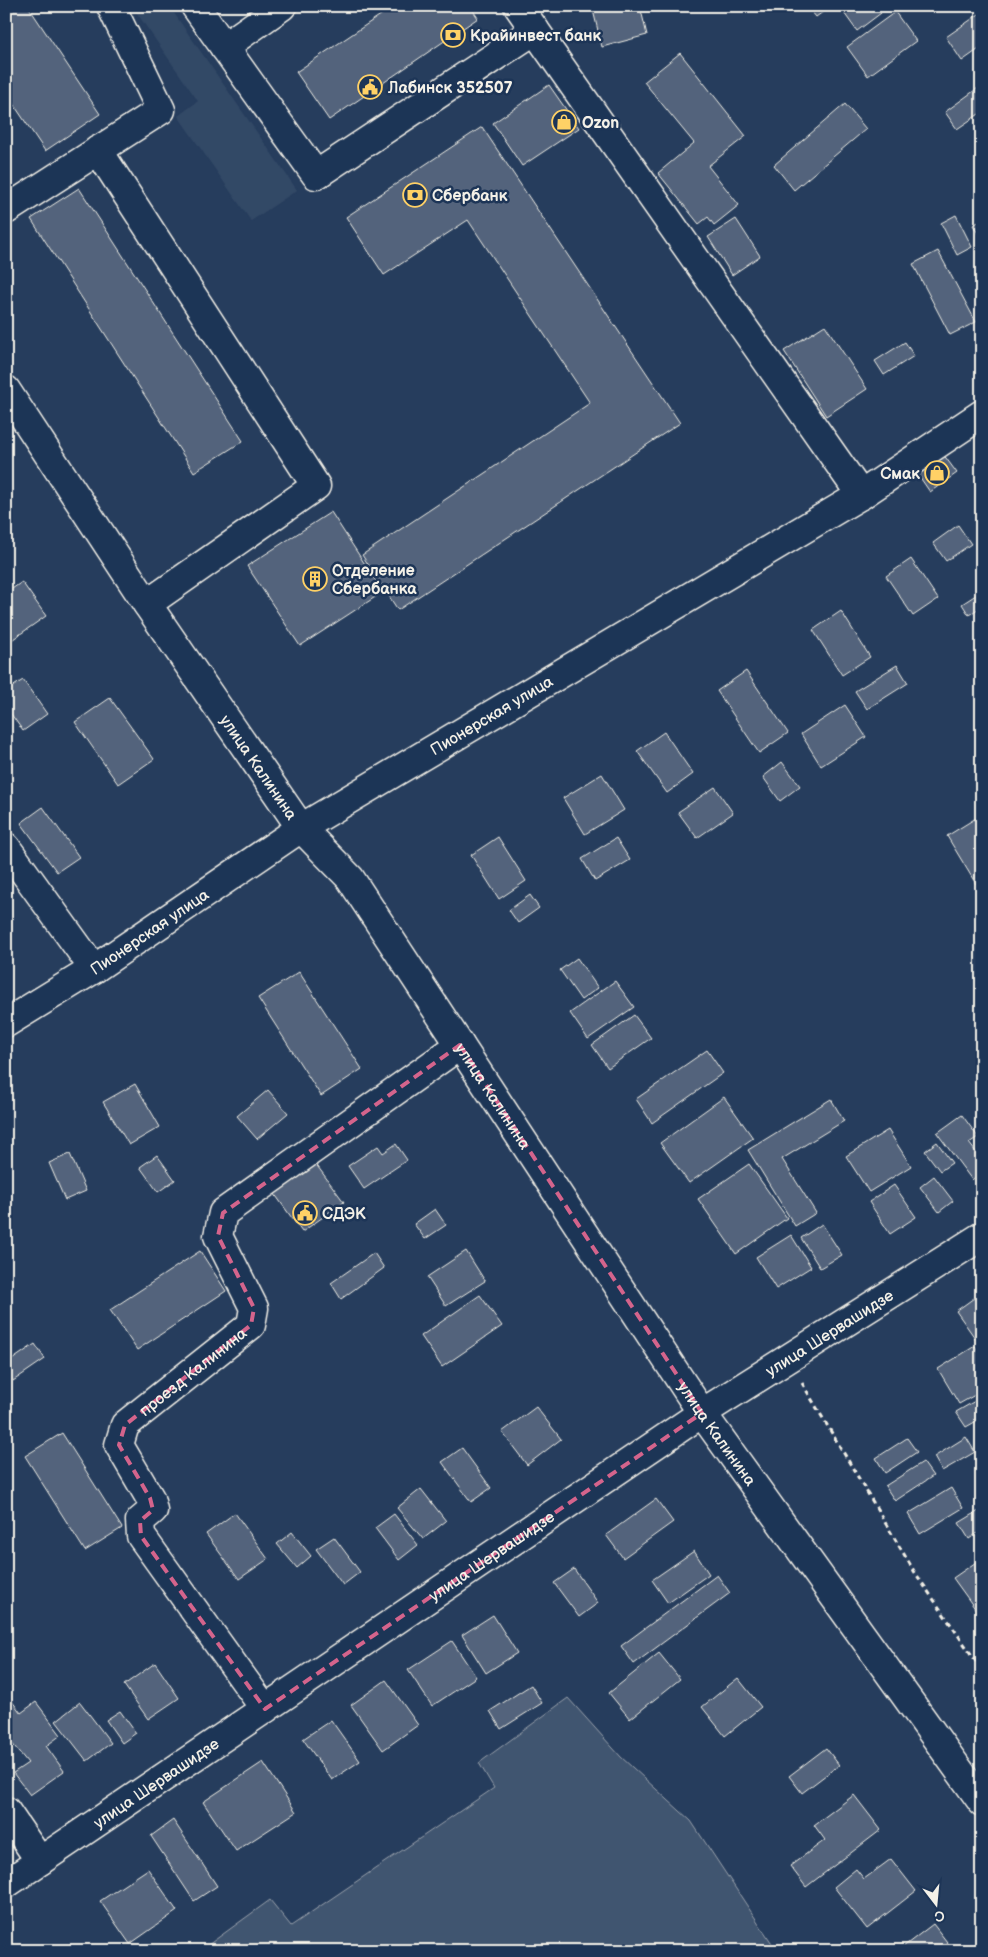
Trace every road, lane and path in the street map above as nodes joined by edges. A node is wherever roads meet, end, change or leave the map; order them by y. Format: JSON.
{"nodes":[{"id":1,"x":111,"y":6,"type":"edge"},
{"id":2,"x":195,"y":6,"type":"edge"},
{"id":3,"x":282,"y":6,"type":"edge"},
{"id":4,"x":518,"y":6,"type":"edge"},
{"id":5,"x":535,"y":30,"type":"junction"},
{"id":6,"x":224,"y":48,"type":"junction"},
{"id":7,"x":98,"y":150,"type":"junction"},
{"id":8,"x":6,"y":210,"type":"edge"},
{"id":9,"x":6,"y":390,"type":"edge"},
{"id":10,"x":982,"y":414,"type":"edge"},
{"id":11,"x":861,"y":495,"type":"junction"},
{"id":12,"x":146,"y":604,"type":"junction"},
{"id":13,"x":302,"y":828,"type":"junction"},
{"id":14,"x":6,"y":847,"type":"edge"},
{"id":15,"x":94,"y":969,"type":"junction"},
{"id":16,"x":6,"y":1023,"type":"edge"},
{"id":17,"x":460,"y":1045,"type":"junction"},
{"id":18,"x":982,"y":1236,"type":"edge"},
{"id":19,"x":788,"y":1358,"type":"junction"},
{"id":20,"x":702,"y":1413,"type":"junction"},
{"id":21,"x":982,"y":1670,"type":"edge"},
{"id":22,"x":265,"y":1709,"type":"junction"},
{"id":23,"x":982,"y":1802,"type":"edge"},
{"id":24,"x":6,"y":1811,"type":"edge"},
{"id":25,"x":40,"y":1861,"type":"junction"},
{"id":26,"x":6,"y":1884,"type":"edge"}],
"edges":[{"from":1,"to":7,"type":"street"},
{"from":2,"to":6,"type":"street"},
{"from":3,"to":6,"type":"street"},
{"from":4,"to":5,"type":"street"},
{"from":5,"to":6,"type":"street"},
{"from":5,"to":11,"type":"street"},
{"from":7,"to":8,"type":"street"},
{"from":7,"to":12,"type":"street"},
{"from":9,"to":12,"type":"street","name":"улица Калинина"},
{"from":10,"to":11,"type":"street","name":"Пионерская улица"},
{"from":11,"to":13,"type":"street","name":"Пионерская улица"},
{"from":12,"to":13,"type":"street","name":"улица Калинина"},
{"from":13,"to":15,"type":"street","name":"Пионерская улица"},
{"from":13,"to":17,"type":"street","name":"улица Калинина"},
{"from":14,"to":15,"type":"street"},
{"from":15,"to":16,"type":"street","name":"Пионерская улица"},
{"from":17,"to":20,"type":"street","name":"улица Калинина"},
{"from":17,"to":22,"type":"street","name":"проезд Калинина"},
{"from":18,"to":19,"type":"street","name":"улица Шервашидзе"},
{"from":19,"to":20,"type":"street","name":"улица Шервашидзе"},
{"from":19,"to":21,"type":"path"},
{"from":20,"to":22,"type":"street","name":"улица Шервашидзе"},
{"from":20,"to":23,"type":"street","name":"улица Калинина"},
{"from":22,"to":25,"type":"street","name":"улица Шервашидзе"},
{"from":24,"to":25,"type":"street"},
{"from":25,"to":26,"type":"street","name":"улица Шервашидзе"}]}
